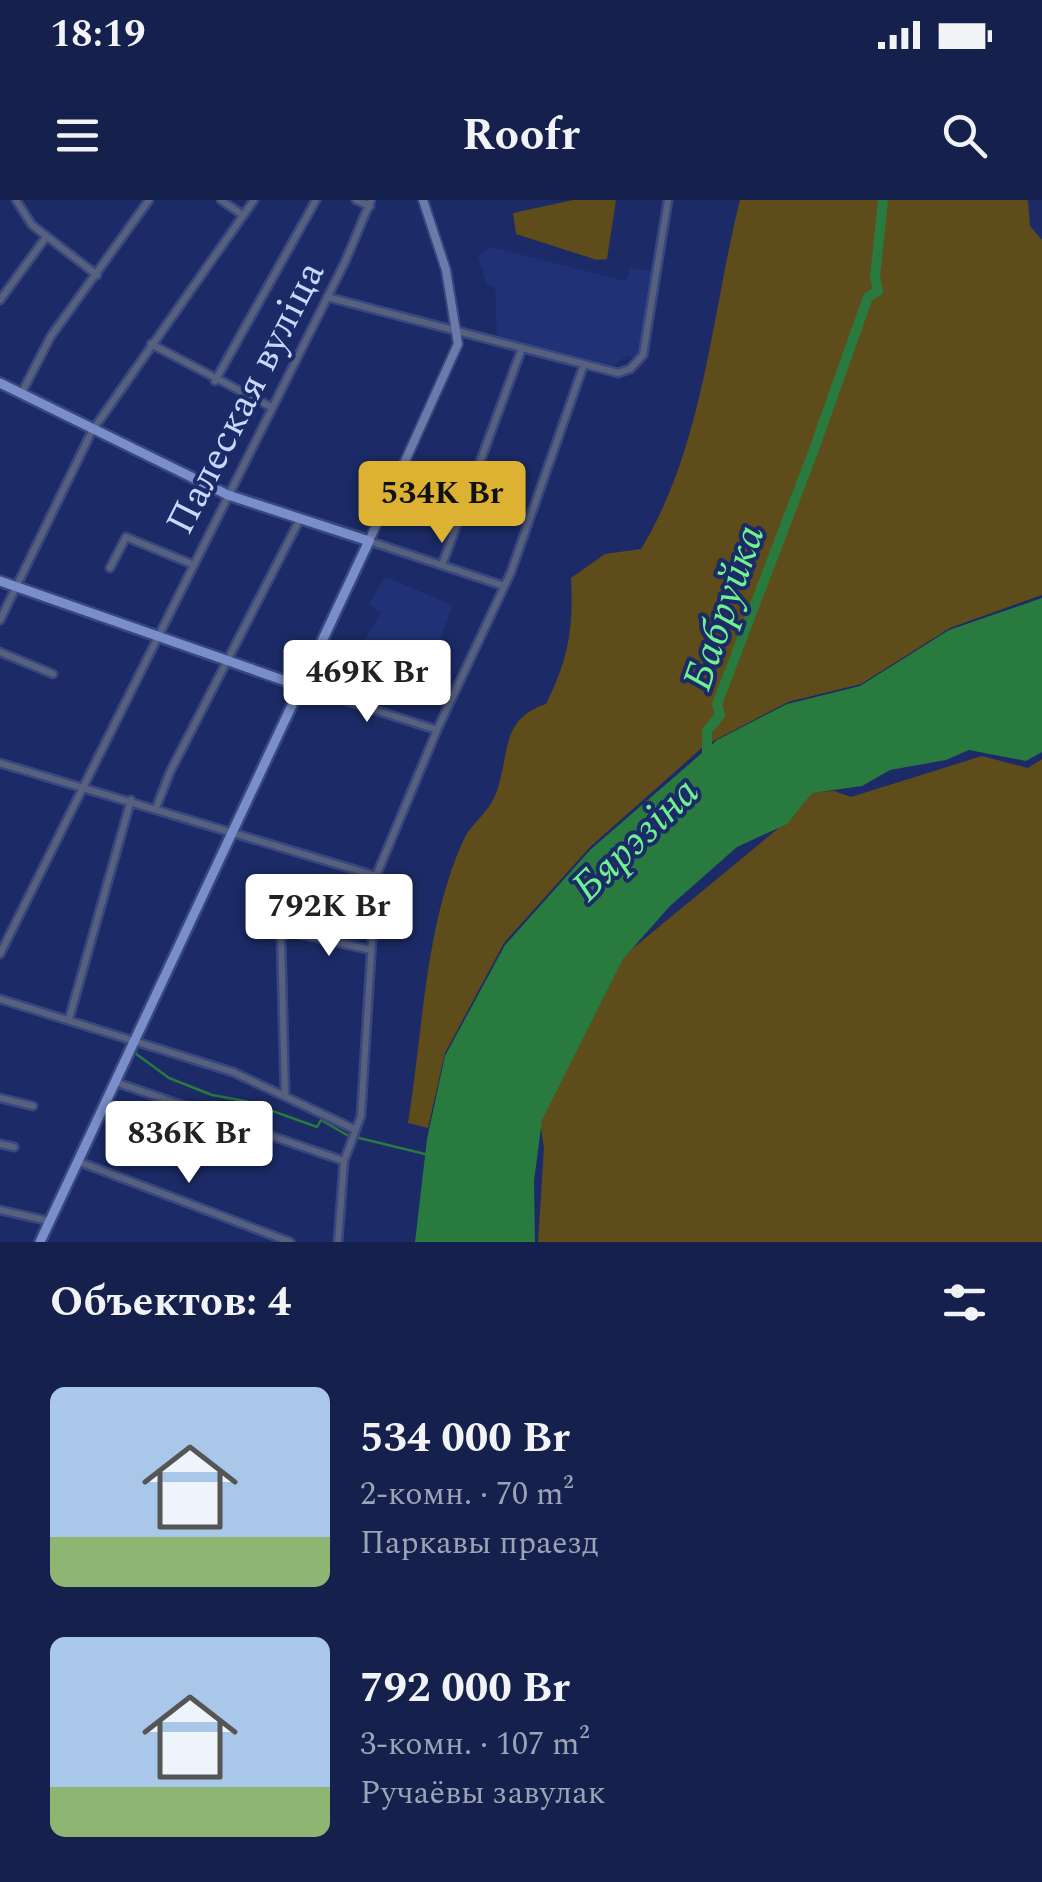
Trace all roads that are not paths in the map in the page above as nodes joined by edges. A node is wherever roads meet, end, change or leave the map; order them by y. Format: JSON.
{"nodes":[{"id":1,"x":16,"y":200,"type":"edge"},
{"id":2,"x":150,"y":200,"type":"edge"},
{"id":3,"x":222,"y":200,"type":"edge"},
{"id":4,"x":254,"y":200,"type":"edge"},
{"id":5,"x":316,"y":200,"type":"edge"},
{"id":6,"x":356,"y":200,"type":"edge"},
{"id":7,"x":423,"y":200,"type":"edge"},
{"id":8,"x":668,"y":200,"type":"edge"},
{"id":9,"x":370,"y":203,"type":"edge"},
{"id":10,"x":243,"y":216,"type":"junction"},
{"id":11,"x":46,"y":237,"type":"junction"},
{"id":12,"x":97,"y":274,"type":"junction"},
{"id":13,"x":327,"y":297,"type":"junction"},
{"id":14,"x":0,"y":300,"type":"edge"},
{"id":15,"x":458,"y":330,"type":"junction"},
{"id":16,"x":151,"y":344,"type":"junction"},
{"id":17,"x":522,"y":348,"type":"junction"},
{"id":18,"x":583,"y":367,"type":"junction"},
{"id":19,"x":214,"y":381,"type":"junction"},
{"id":20,"x":0,"y":383,"type":"edge"},
{"id":21,"x":21,"y":394,"type":"junction"},
{"id":22,"x":271,"y":406,"type":"junction"},
{"id":23,"x":92,"y":431,"type":"junction"},
{"id":24,"x":228,"y":494,"type":"junction"},
{"id":25,"x":300,"y":519,"type":"junction"},
{"id":26,"x":369,"y":541,"type":"junction"},
{"id":27,"x":194,"y":565,"type":"junction"},
{"id":28,"x":442,"y":565,"type":"junction"},
{"id":29,"x":110,"y":568,"type":"dead end"},
{"id":30,"x":0,"y":581,"type":"edge"},
{"id":31,"x":504,"y":586,"type":"junction"},
{"id":32,"x":15,"y":588,"type":"junction"},
{"id":33,"x":0,"y":620,"type":"edge"},
{"id":34,"x":156,"y":638,"type":"junction"},
{"id":35,"x":0,"y":652,"type":"edge"},
{"id":36,"x":229,"y":662,"type":"junction"},
{"id":37,"x":53,"y":674,"type":"dead end"},
{"id":38,"x":300,"y":686,"type":"junction"},
{"id":39,"x":437,"y":730,"type":"junction"},
{"id":40,"x":0,"y":763,"type":"edge"},
{"id":41,"x":83,"y":787,"type":"junction"},
{"id":42,"x":131,"y":800,"type":"junction"},
{"id":43,"x":156,"y":808,"type":"junction"},
{"id":44,"x":232,"y":830,"type":"junction"},
{"id":45,"x":376,"y":876,"type":"junction"},
{"id":46,"x":371,"y":950,"type":"junction"},
{"id":47,"x":0,"y":954,"type":"edge"},
{"id":48,"x":0,"y":999,"type":"edge"},
{"id":49,"x":69,"y":1019,"type":"junction"},
{"id":50,"x":133,"y":1043,"type":"junction"},
{"id":51,"x":115,"y":1082,"type":"junction"},
{"id":52,"x":285,"y":1094,"type":"junction"},
{"id":53,"x":0,"y":1098,"type":"edge"},
{"id":54,"x":33,"y":1106,"type":"dead end"},
{"id":55,"x":353,"y":1134,"type":"junction"},
{"id":56,"x":0,"y":1144,"type":"edge"},
{"id":57,"x":14,"y":1147,"type":"dead end"},
{"id":58,"x":77,"y":1161,"type":"junction"},
{"id":59,"x":344,"y":1161,"type":"junction"},
{"id":60,"x":0,"y":1210,"type":"edge"},
{"id":61,"x":49,"y":1221,"type":"junction"},
{"id":62,"x":40,"y":1242,"type":"edge"},
{"id":63,"x":290,"y":1242,"type":"edge"},
{"id":64,"x":338,"y":1242,"type":"edge"}],
"edges":[{"from":1,"to":11,"type":"street"},
{"from":2,"to":12,"type":"street"},
{"from":3,"to":10,"type":"street"},
{"from":4,"to":10,"type":"street"},
{"from":5,"to":19,"type":"street"},
{"from":6,"to":9,"type":"street"},
{"from":7,"to":15,"type":"main road"},
{"from":8,"to":18,"type":"street"},
{"from":9,"to":13,"type":"street","name":"Палеская вуліца"},
{"from":10,"to":16,"type":"street"},
{"from":11,"to":12,"type":"street"},
{"from":11,"to":14,"type":"street"},
{"from":12,"to":21,"type":"street"},
{"from":13,"to":15,"type":"street"},
{"from":13,"to":22,"type":"street","name":"Палеская вуліца"},
{"from":15,"to":17,"type":"street"},
{"from":15,"to":26,"type":"main road"},
{"from":16,"to":19,"type":"street"},
{"from":16,"to":23,"type":"street"},
{"from":17,"to":18,"type":"street"},
{"from":17,"to":28,"type":"street"},
{"from":18,"to":31,"type":"street"},
{"from":19,"to":22,"type":"street"},
{"from":20,"to":21,"type":"main road"},
{"from":21,"to":23,"type":"main road"},
{"from":22,"to":24,"type":"street","name":"Палеская вуліца"},
{"from":23,"to":24,"type":"main road"},
{"from":23,"to":32,"type":"street"},
{"from":24,"to":25,"type":"main road"},
{"from":24,"to":27,"type":"street","name":"Палеская вуліца"},
{"from":25,"to":26,"type":"main road"},
{"from":25,"to":36,"type":"street"},
{"from":26,"to":28,"type":"street"},
{"from":26,"to":38,"type":"main road"},
{"from":27,"to":29,"type":"street","name":"Палеская вуліца"},
{"from":27,"to":34,"type":"street","name":"Палеская вуліца"},
{"from":28,"to":31,"type":"street"},
{"from":30,"to":32,"type":"main road"},
{"from":31,"to":39,"type":"street"},
{"from":32,"to":33,"type":"street"},
{"from":32,"to":34,"type":"main road"},
{"from":34,"to":36,"type":"main road"},
{"from":34,"to":41,"type":"street","name":"Палеская вуліца"},
{"from":35,"to":37,"type":"street"},
{"from":36,"to":38,"type":"main road"},
{"from":36,"to":43,"type":"street"},
{"from":38,"to":39,"type":"street"},
{"from":38,"to":44,"type":"main road"},
{"from":39,"to":45,"type":"street"},
{"from":40,"to":41,"type":"street"},
{"from":41,"to":42,"type":"street"},
{"from":41,"to":47,"type":"street","name":"Палеская вуліца"},
{"from":42,"to":43,"type":"street"},
{"from":42,"to":49,"type":"street"},
{"from":43,"to":44,"type":"street"},
{"from":44,"to":45,"type":"street"},
{"from":44,"to":50,"type":"main road"},
{"from":45,"to":46,"type":"street"},
{"from":46,"to":52,"type":"street"},
{"from":46,"to":55,"type":"street"},
{"from":48,"to":49,"type":"street"},
{"from":49,"to":50,"type":"street"},
{"from":50,"to":51,"type":"main road"},
{"from":50,"to":52,"type":"street"},
{"from":51,"to":58,"type":"main road"},
{"from":51,"to":59,"type":"street"},
{"from":52,"to":55,"type":"street"},
{"from":53,"to":54,"type":"street"},
{"from":55,"to":59,"type":"street"},
{"from":56,"to":57,"type":"street"},
{"from":58,"to":61,"type":"main road"},
{"from":58,"to":63,"type":"street"},
{"from":59,"to":64,"type":"street"},
{"from":60,"to":61,"type":"street"},
{"from":61,"to":62,"type":"main road"}]}
